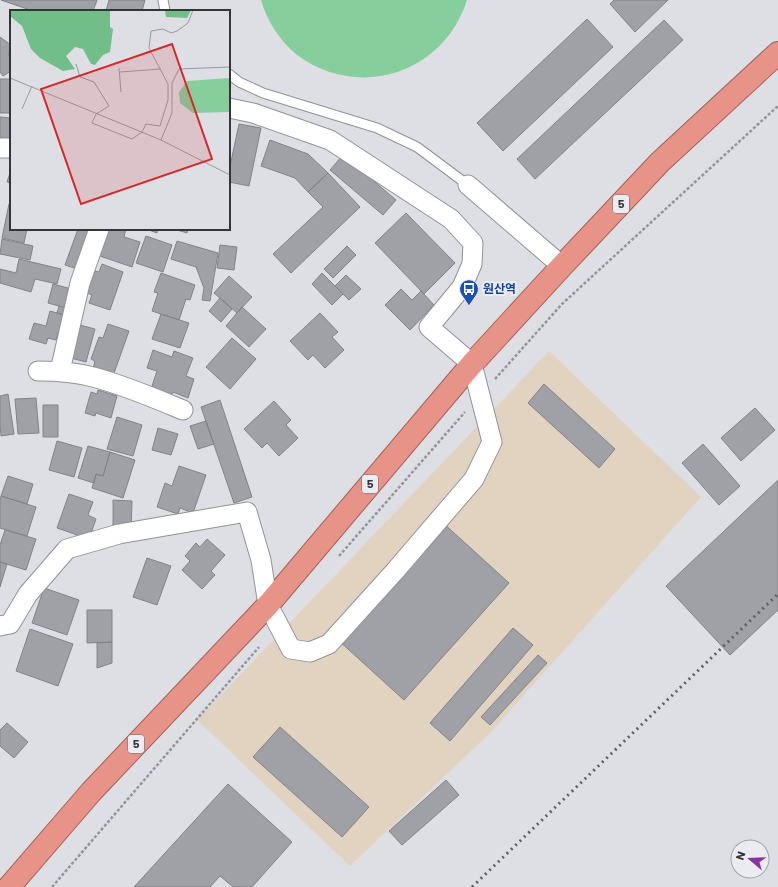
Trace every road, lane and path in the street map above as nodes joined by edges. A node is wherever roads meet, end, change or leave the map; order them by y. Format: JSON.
{"nodes":[{"id":1,"x":163,"y":0,"type":"edge"},
{"id":2,"x":165,"y":10,"type":"edge"},
{"id":3,"x":778,"y":53,"type":"edge"},
{"id":4,"x":230,"y":75,"type":"edge"},
{"id":5,"x":778,"y":106,"type":"edge"},
{"id":6,"x":230,"y":108,"type":"edge"},
{"id":7,"x":468,"y":185,"type":"joint"},
{"id":8,"x":99,"y":230,"type":"edge"},
{"id":9,"x":562,"y":266,"type":"junction"},
{"id":10,"x":472,"y":364,"type":"junction"},
{"id":11,"x":38,"y":371,"type":"dead end"},
{"id":12,"x":60,"y":371,"type":"junction"},
{"id":13,"x":480,"y":395,"type":"junction"},
{"id":14,"x":183,"y":410,"type":"dead end"},
{"id":15,"x":335,"y":560,"type":"dead end"},
{"id":16,"x":268,"y":604,"type":"junction"},
{"id":17,"x":278,"y":624,"type":"junction"},
{"id":18,"x":0,"y":626,"type":"edge"},
{"id":19,"x":9,"y":887,"type":"edge"},
{"id":20,"x":52,"y":887,"type":"edge"}],
"edges":[{"from":1,"to":2,"type":"lane"},
{"from":3,"to":9,"type":"highway","number":"5"},
{"from":4,"to":7,"type":"lane"},
{"from":5,"to":13,"type":"path"},
{"from":6,"to":10,"type":"street"},
{"from":7,"to":9,"type":"street"},
{"from":8,"to":12,"type":"street"},
{"from":9,"to":10,"type":"highway","number":"5"},
{"from":10,"to":13,"type":"street"},
{"from":10,"to":16,"type":"highway","number":"5"},
{"from":11,"to":12,"type":"street"},
{"from":12,"to":14,"type":"street"},
{"from":13,"to":15,"type":"path"},
{"from":13,"to":17,"type":"street"},
{"from":16,"to":17,"type":"street"},
{"from":16,"to":18,"type":"street"},
{"from":16,"to":19,"type":"highway","number":"5"},
{"from":17,"to":20,"type":"path"}]}
